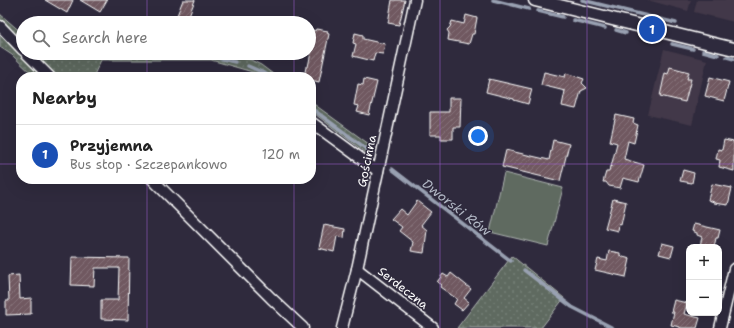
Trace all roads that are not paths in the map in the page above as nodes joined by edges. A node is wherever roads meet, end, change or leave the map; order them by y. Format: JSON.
{"nodes":[{"id":1,"x":415,"y":0,"type":"edge"},
{"id":2,"x":542,"y":1,"type":"edge"},
{"id":3,"x":0,"y":26,"type":"edge"},
{"id":4,"x":16,"y":43,"type":"edge"},
{"id":5,"x":734,"y":49,"type":"edge"},
{"id":6,"x":33,"y":60,"type":"edge"},
{"id":7,"x":45,"y":72,"type":"edge"},
{"id":8,"x":316,"y":126,"type":"edge"},
{"id":9,"x":378,"y":171,"type":"junction"},
{"id":10,"x":157,"y":184,"type":"edge"},
{"id":11,"x":357,"y":269,"type":"junction"},
{"id":12,"x":734,"y":269,"type":"edge"},
{"id":13,"x":303,"y":328,"type":"edge"},
{"id":14,"x":342,"y":328,"type":"edge"},
{"id":15,"x":433,"y":328,"type":"edge"},
{"id":16,"x":720,"y":328,"type":"edge"}],
"edges":[{"from":1,"to":9,"type":"street","name":"Gościnna"},
{"from":2,"to":5,"type":"street"},
{"from":3,"to":4,"type":"street"},
{"from":6,"to":7,"type":"street"},
{"from":8,"to":9,"type":"street"},
{"from":9,"to":11,"type":"street","name":"Gościnna"},
{"from":10,"to":13,"type":"street"},
{"from":11,"to":14,"type":"street","name":"Gościnna"},
{"from":11,"to":15,"type":"street","name":"Serdeczna"},
{"from":12,"to":16,"type":"street"}]}
